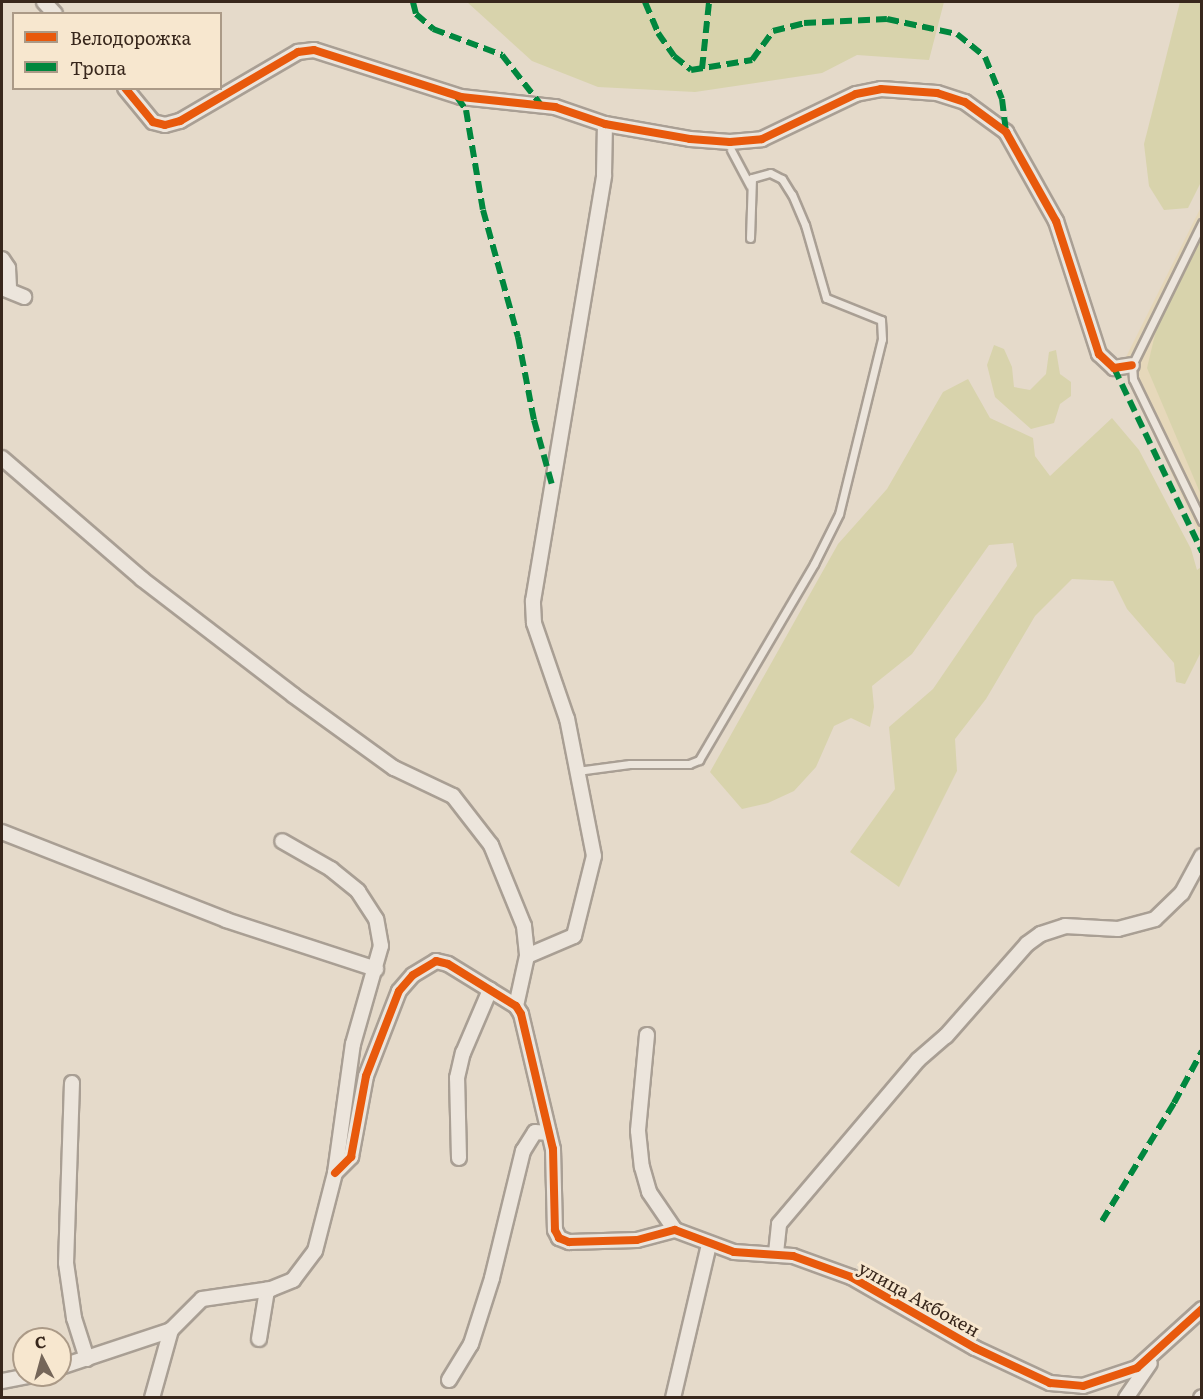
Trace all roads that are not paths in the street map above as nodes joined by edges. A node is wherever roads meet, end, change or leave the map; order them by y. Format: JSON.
{"nodes":[{"id":1,"x":127,"y":90,"type":"edge"},
{"id":2,"x":605,"y":124,"type":"junction"},
{"id":3,"x":730,"y":146,"type":"junction"},
{"id":4,"x":750,"y":184,"type":"junction"},
{"id":5,"x":1202,"y":223,"type":"edge"},
{"id":6,"x":750,"y":238,"type":"dead end"},
{"id":7,"x":2,"y":259,"type":"edge"},
{"id":8,"x":5,"y":288,"type":"edge"},
{"id":9,"x":24,"y":297,"type":"dead end"},
{"id":10,"x":1132,"y":365,"type":"junction"},
{"id":11,"x":2,"y":458,"type":"edge"},
{"id":12,"x":1202,"y":521,"type":"edge"},
{"id":13,"x":578,"y":771,"type":"junction"},
{"id":14,"x":2,"y":832,"type":"edge"},
{"id":15,"x":282,"y":841,"type":"dead end"},
{"id":16,"x":1202,"y":856,"type":"edge"},
{"id":17,"x":527,"y":956,"type":"junction"},
{"id":18,"x":376,"y":969,"type":"junction"},
{"id":19,"x":490,"y":990,"type":"junction"},
{"id":20,"x":516,"y":1006,"type":"junction"},
{"id":21,"x":647,"y":1035,"type":"dead end"},
{"id":22,"x":72,"y":1083,"type":"dead end"},
{"id":23,"x":549,"y":1133,"type":"junction"},
{"id":24,"x":459,"y":1158,"type":"dead end"},
{"id":25,"x":335,"y":1173,"type":"junction"},
{"id":26,"x":675,"y":1230,"type":"junction"},
{"id":27,"x":709,"y":1245,"type":"junction"},
{"id":28,"x":776,"y":1253,"type":"junction"},
{"id":29,"x":267,"y":1290,"type":"junction"},
{"id":30,"x":1202,"y":1309,"type":"edge"},
{"id":31,"x":171,"y":1330,"type":"junction"},
{"id":32,"x":259,"y":1339,"type":"dead end"},
{"id":33,"x":1163,"y":1347,"type":"junction"},
{"id":34,"x":87,"y":1359,"type":"junction"},
{"id":35,"x":72,"y":1363,"type":"edge"},
{"id":36,"x":449,"y":1380,"type":"dead end"},
{"id":37,"x":152,"y":1398,"type":"edge"},
{"id":38,"x":673,"y":1398,"type":"edge"},
{"id":39,"x":1126,"y":1398,"type":"edge"}],
"edges":[{"from":1,"to":2,"type":"street"},
{"from":2,"to":3,"type":"street"},
{"from":2,"to":13,"type":"street"},
{"from":3,"to":4,"type":"lane"},
{"from":3,"to":10,"type":"street"},
{"from":4,"to":6,"type":"lane"},
{"from":4,"to":13,"type":"lane"},
{"from":5,"to":10,"type":"lane"},
{"from":7,"to":8,"type":"street"},
{"from":8,"to":9,"type":"street"},
{"from":10,"to":12,"type":"lane"},
{"from":11,"to":17,"type":"street"},
{"from":13,"to":17,"type":"street"},
{"from":14,"to":18,"type":"street"},
{"from":15,"to":18,"type":"street"},
{"from":16,"to":28,"type":"street"},
{"from":17,"to":20,"type":"street"},
{"from":18,"to":25,"type":"street"},
{"from":19,"to":20,"type":"street"},
{"from":19,"to":24,"type":"street"},
{"from":19,"to":25,"type":"street"},
{"from":20,"to":23,"type":"street"},
{"from":21,"to":26,"type":"street"},
{"from":22,"to":34,"type":"street"},
{"from":23,"to":26,"type":"street"},
{"from":23,"to":36,"type":"street"},
{"from":25,"to":29,"type":"street"},
{"from":26,"to":27,"type":"street","name":"улица Акбокен"},
{"from":27,"to":28,"type":"street","name":"улица Акбокен"},
{"from":27,"to":38,"type":"street"},
{"from":28,"to":33,"type":"street","name":"улица Акбокен"},
{"from":29,"to":31,"type":"street"},
{"from":29,"to":32,"type":"street"},
{"from":30,"to":33,"type":"street","name":"улица Акбокен"},
{"from":31,"to":34,"type":"street"},
{"from":31,"to":37,"type":"street"},
{"from":33,"to":39,"type":"street"},
{"from":34,"to":35,"type":"street"}]}
